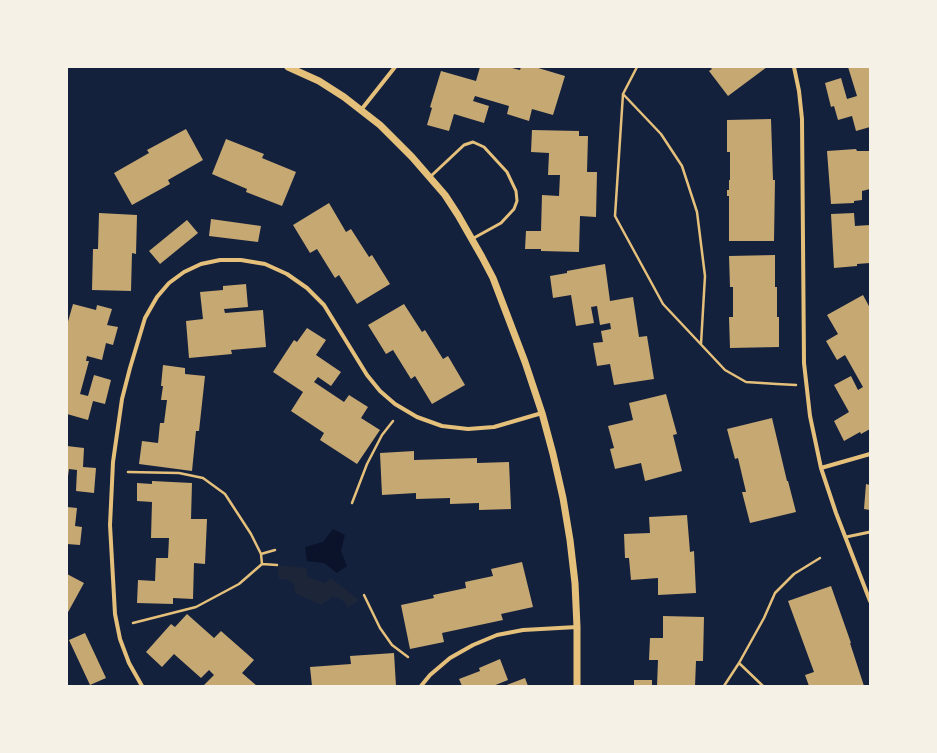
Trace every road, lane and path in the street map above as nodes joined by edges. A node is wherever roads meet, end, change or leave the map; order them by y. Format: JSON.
{"nodes":[{"id":1,"x":288,"y":67,"type":"edge"},
{"id":2,"x":395,"y":67,"type":"edge"},
{"id":3,"x":637,"y":67,"type":"edge"},
{"id":4,"x":794,"y":67,"type":"edge"},
{"id":5,"x":622,"y":94,"type":"junction"},
{"id":6,"x":362,"y":110,"type":"junction"},
{"id":7,"x":430,"y":177,"type":"junction"},
{"id":8,"x":472,"y":239,"type":"junction"},
{"id":9,"x":701,"y":345,"type":"junction"},
{"id":10,"x":806,"y":385,"type":"junction"},
{"id":11,"x":542,"y":413,"type":"junction"},
{"id":12,"x":393,"y":421,"type":"dead end"},
{"id":13,"x":870,"y":454,"type":"edge"},
{"id":14,"x":821,"y":468,"type":"junction"},
{"id":15,"x":128,"y":472,"type":"dead end"},
{"id":16,"x":352,"y":503,"type":"dead end"},
{"id":17,"x":870,"y":532,"type":"edge"},
{"id":18,"x":846,"y":537,"type":"junction"},
{"id":19,"x":275,"y":550,"type":"dead end"},
{"id":20,"x":261,"y":554,"type":"junction"},
{"id":21,"x":820,"y":558,"type":"dead end"},
{"id":22,"x":262,"y":564,"type":"junction"},
{"id":23,"x":277,"y":566,"type":"dead end"},
{"id":24,"x":364,"y":596,"type":"dead end"},
{"id":25,"x":870,"y":601,"type":"edge"},
{"id":26,"x":133,"y":624,"type":"dead end"},
{"id":27,"x":578,"y":627,"type":"junction"},
{"id":28,"x":408,"y":657,"type":"dead end"},
{"id":29,"x":739,"y":663,"type":"junction"},
{"id":30,"x":142,"y":686,"type":"edge"},
{"id":31,"x":421,"y":686,"type":"edge"},
{"id":32,"x":577,"y":686,"type":"edge"},
{"id":33,"x":724,"y":686,"type":"edge"},
{"id":34,"x":763,"y":686,"type":"edge"}],
"edges":[{"from":1,"to":6,"type":"street"},
{"from":2,"to":6,"type":"street"},
{"from":3,"to":5,"type":"path"},
{"from":4,"to":10,"type":"street"},
{"from":5,"to":9,"type":"path"},
{"from":5,"to":9,"type":"path"},
{"from":6,"to":7,"type":"street"},
{"from":7,"to":8,"type":"street"},
{"from":7,"to":8,"type":"lane"},
{"from":8,"to":11,"type":"street"},
{"from":9,"to":10,"type":"path"},
{"from":10,"to":14,"type":"street"},
{"from":11,"to":27,"type":"street"},
{"from":11,"to":30,"type":"street"},
{"from":12,"to":16,"type":"path"},
{"from":13,"to":14,"type":"street"},
{"from":14,"to":18,"type":"street"},
{"from":15,"to":20,"type":"path"},
{"from":17,"to":18,"type":"lane"},
{"from":18,"to":25,"type":"street"},
{"from":19,"to":20,"type":"path"},
{"from":20,"to":22,"type":"path"},
{"from":21,"to":29,"type":"path"},
{"from":22,"to":23,"type":"path"},
{"from":22,"to":26,"type":"path"},
{"from":24,"to":28,"type":"path"},
{"from":27,"to":31,"type":"street"},
{"from":27,"to":32,"type":"street"},
{"from":29,"to":33,"type":"path"},
{"from":29,"to":34,"type":"path"}]}
